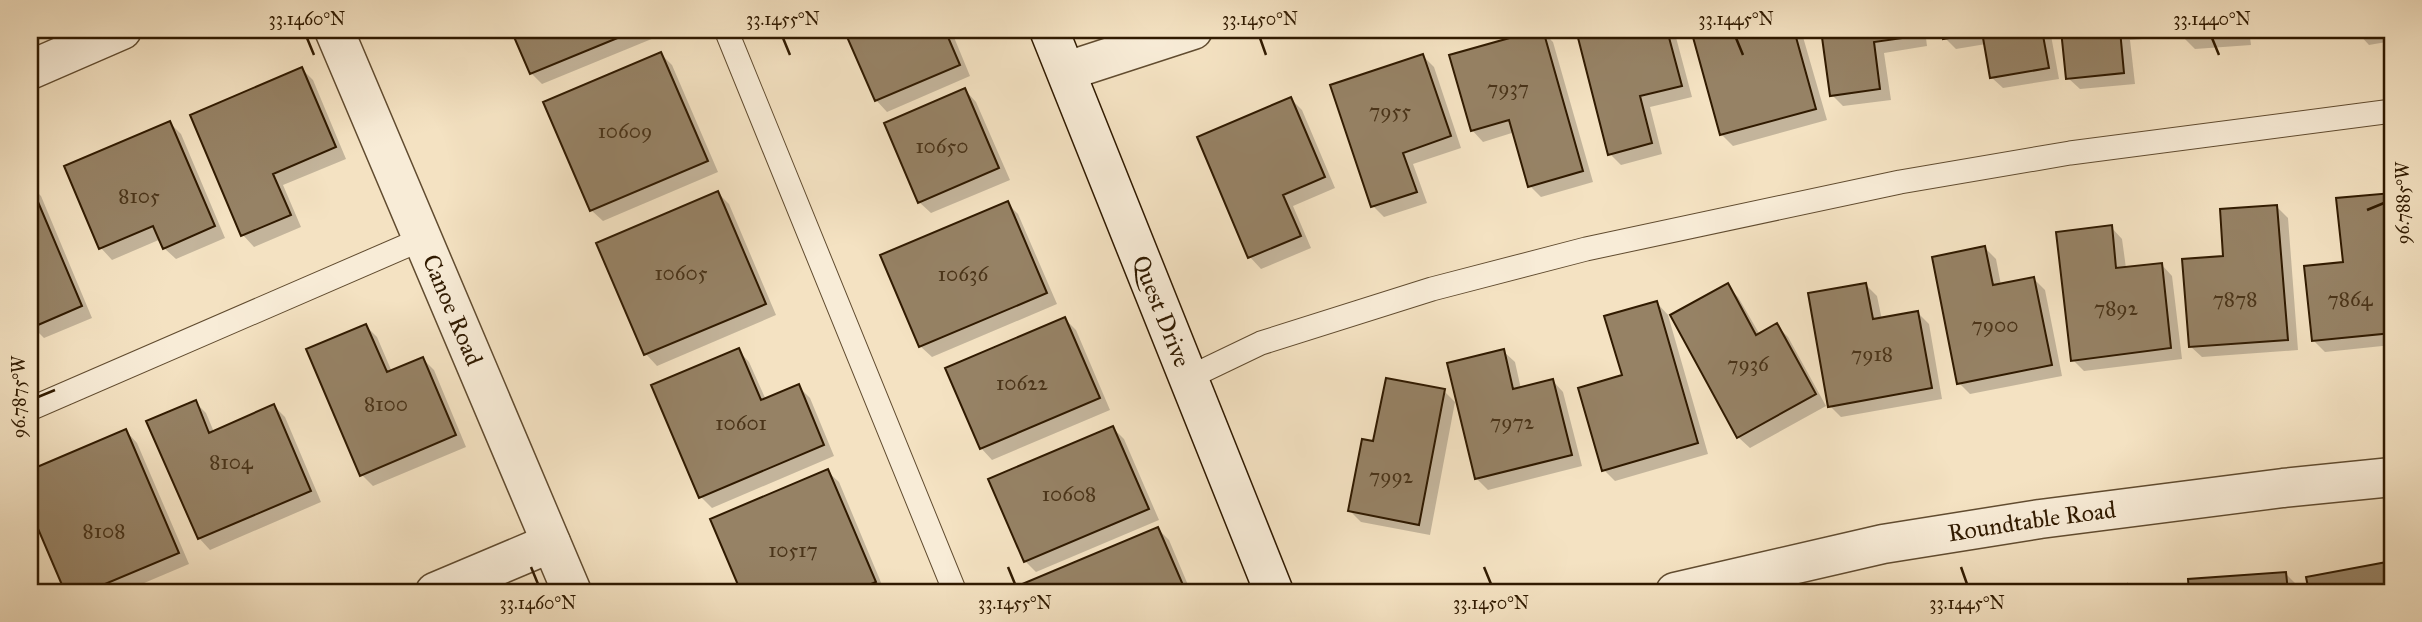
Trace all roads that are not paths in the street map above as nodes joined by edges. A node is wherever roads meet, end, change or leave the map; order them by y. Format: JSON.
{"nodes":[{"id":1,"x":122,"y":30,"type":"edge"},
{"id":2,"x":334,"y":30,"type":"edge"},
{"id":3,"x":726,"y":30,"type":"edge"},
{"id":4,"x":1049,"y":30,"type":"edge"},
{"id":5,"x":1193,"y":30,"type":"edge"},
{"id":6,"x":30,"y":70,"type":"edge"},
{"id":7,"x":1067,"y":71,"type":"junction"},
{"id":8,"x":2392,"y":111,"type":"edge"},
{"id":9,"x":422,"y":239,"type":"junction"},
{"id":10,"x":1188,"y":378,"type":"junction"},
{"id":11,"x":30,"y":409,"type":"edge"},
{"id":12,"x":2392,"y":477,"type":"edge"},
{"id":13,"x":551,"y":543,"type":"junction"},
{"id":14,"x":435,"y":592,"type":"edge"},
{"id":15,"x":572,"y":592,"type":"edge"},
{"id":16,"x":955,"y":592,"type":"edge"},
{"id":17,"x":1274,"y":592,"type":"edge"},
{"id":18,"x":1675,"y":592,"type":"edge"}],
"edges":[{"from":1,"to":6,"type":"street"},
{"from":2,"to":9,"type":"street","name":"Canoe Road"},
{"from":3,"to":16,"type":"lane"},
{"from":4,"to":7,"type":"street","name":"Quest Drive"},
{"from":5,"to":7,"type":"street"},
{"from":7,"to":10,"type":"street","name":"Quest Drive"},
{"from":8,"to":10,"type":"lane"},
{"from":9,"to":11,"type":"lane"},
{"from":9,"to":13,"type":"street","name":"Canoe Road"},
{"from":10,"to":17,"type":"street","name":"Quest Drive"},
{"from":12,"to":18,"type":"street","name":"Roundtable Road"},
{"from":13,"to":14,"type":"street"},
{"from":13,"to":15,"type":"street","name":"Canoe Road"}]}
